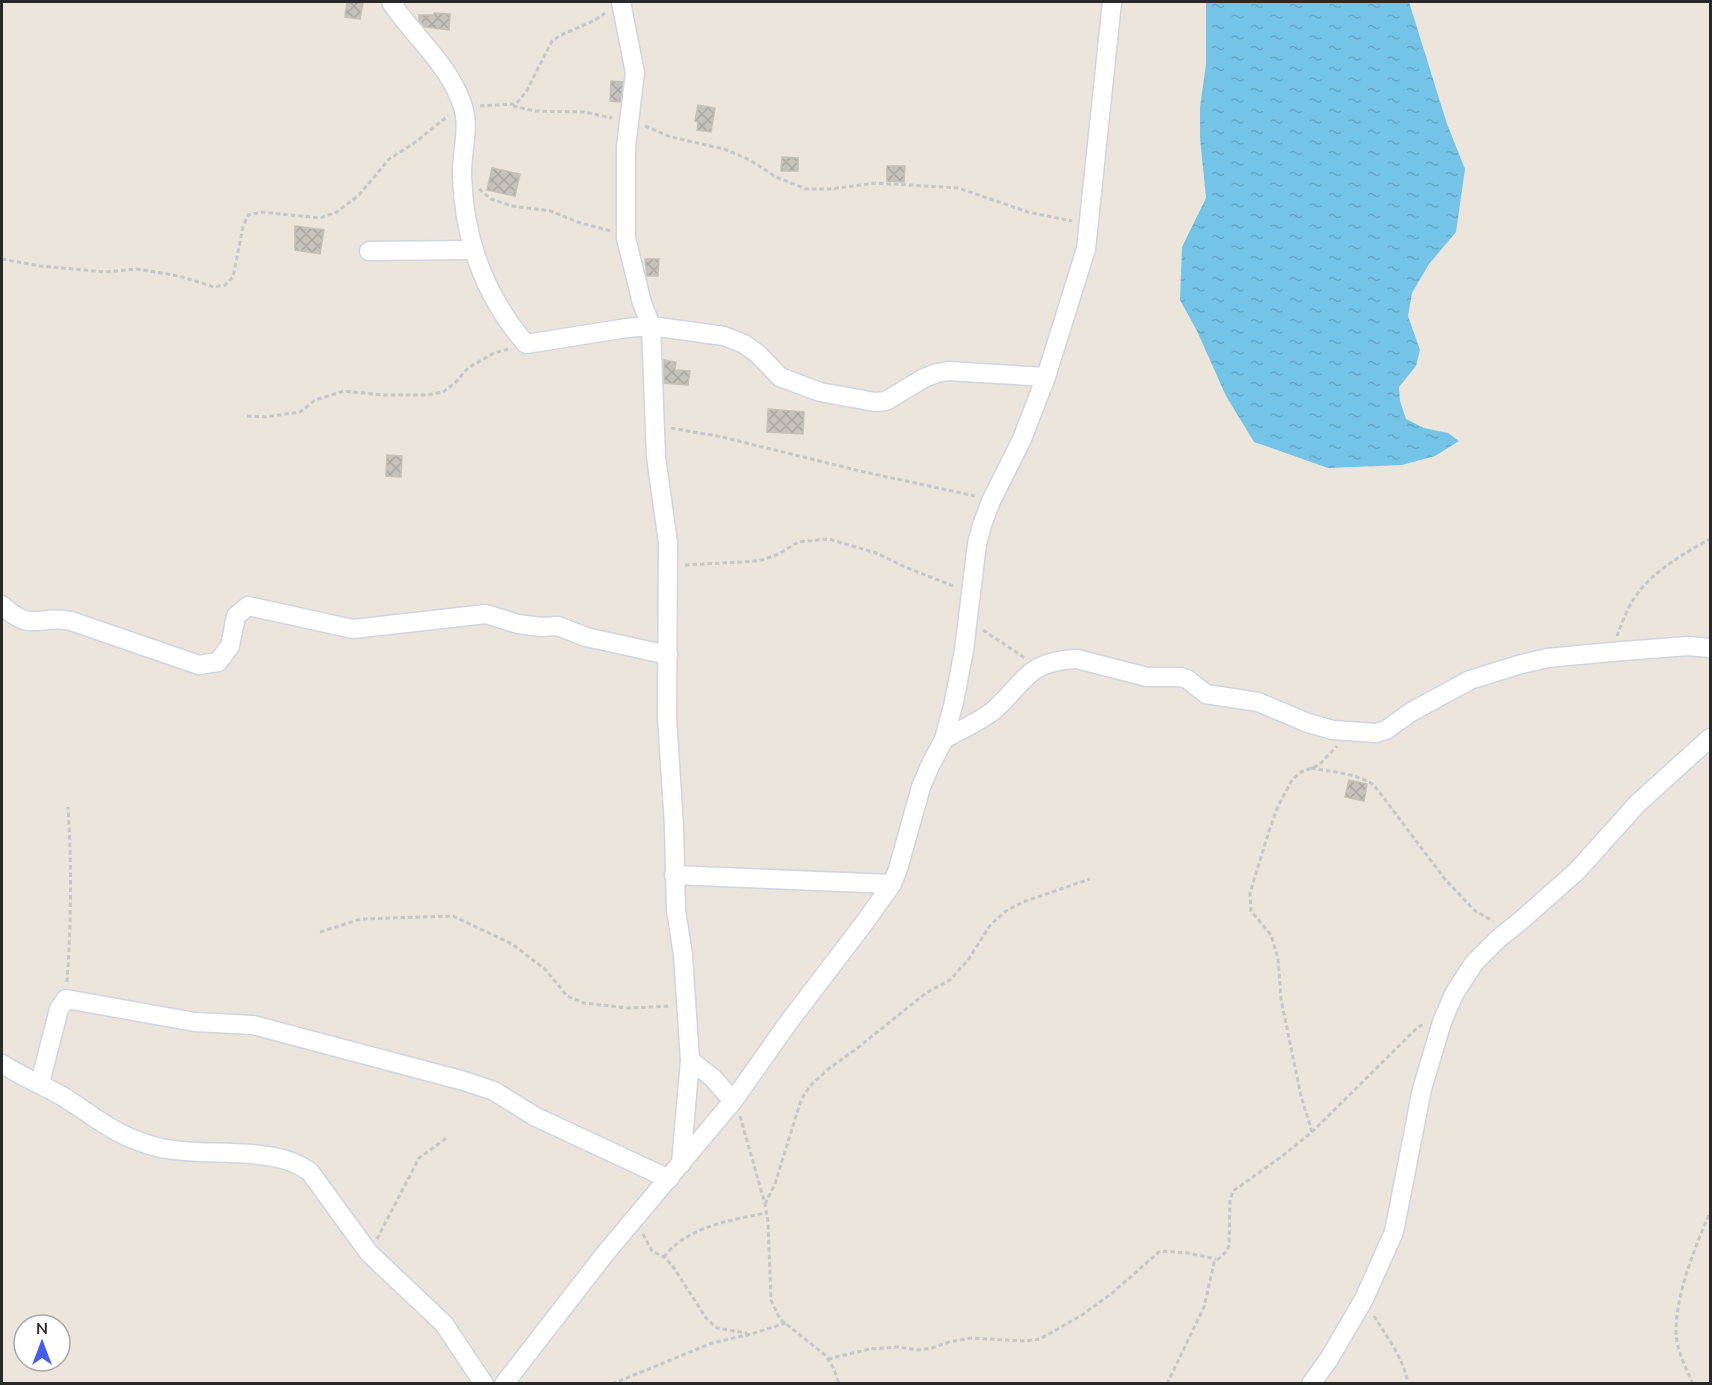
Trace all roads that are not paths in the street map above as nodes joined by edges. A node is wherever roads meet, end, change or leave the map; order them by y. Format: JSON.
{"nodes":[{"id":1,"x":391,"y":2,"type":"edge"},
{"id":2,"x":1112,"y":2,"type":"edge"},
{"id":3,"x":614,"y":6,"type":"edge"},
{"id":4,"x":472,"y":250,"type":"junction"},
{"id":5,"x":369,"y":251,"type":"dead end"},
{"id":6,"x":651,"y":326,"type":"junction"},
{"id":7,"x":1046,"y":376,"type":"junction"},
{"id":8,"x":2,"y":605,"type":"edge"},
{"id":9,"x":1710,"y":648,"type":"edge"},
{"id":10,"x":668,"y":655,"type":"junction"},
{"id":11,"x":1710,"y":738,"type":"edge"},
{"id":12,"x":944,"y":739,"type":"junction"},
{"id":13,"x":674,"y":875,"type":"junction"},
{"id":14,"x":892,"y":884,"type":"junction"},
{"id":15,"x":690,"y":1060,"type":"junction"},
{"id":16,"x":2,"y":1064,"type":"edge"},
{"id":17,"x":40,"y":1083,"type":"junction"},
{"id":18,"x":733,"y":1101,"type":"junction"},
{"id":19,"x":681,"y":1164,"type":"junction"},
{"id":20,"x":669,"y":1179,"type":"junction"},
{"id":21,"x":484,"y":1383,"type":"edge"},
{"id":22,"x":504,"y":1383,"type":"edge"},
{"id":23,"x":1311,"y":1383,"type":"edge"}],
"edges":[{"from":1,"to":4,"type":"street"},
{"from":2,"to":7,"type":"street"},
{"from":3,"to":6,"type":"street"},
{"from":4,"to":5,"type":"street"},
{"from":4,"to":6,"type":"street"},
{"from":6,"to":7,"type":"street"},
{"from":6,"to":10,"type":"street"},
{"from":7,"to":12,"type":"street"},
{"from":8,"to":10,"type":"street"},
{"from":9,"to":12,"type":"street"},
{"from":10,"to":13,"type":"street"},
{"from":11,"to":23,"type":"street"},
{"from":12,"to":14,"type":"street"},
{"from":13,"to":14,"type":"street"},
{"from":13,"to":15,"type":"street"},
{"from":14,"to":18,"type":"street"},
{"from":15,"to":18,"type":"street"},
{"from":15,"to":19,"type":"street"},
{"from":16,"to":17,"type":"street"},
{"from":17,"to":20,"type":"street"},
{"from":17,"to":21,"type":"street"},
{"from":18,"to":19,"type":"street"},
{"from":19,"to":20,"type":"street"},
{"from":20,"to":22,"type":"street"}]}
